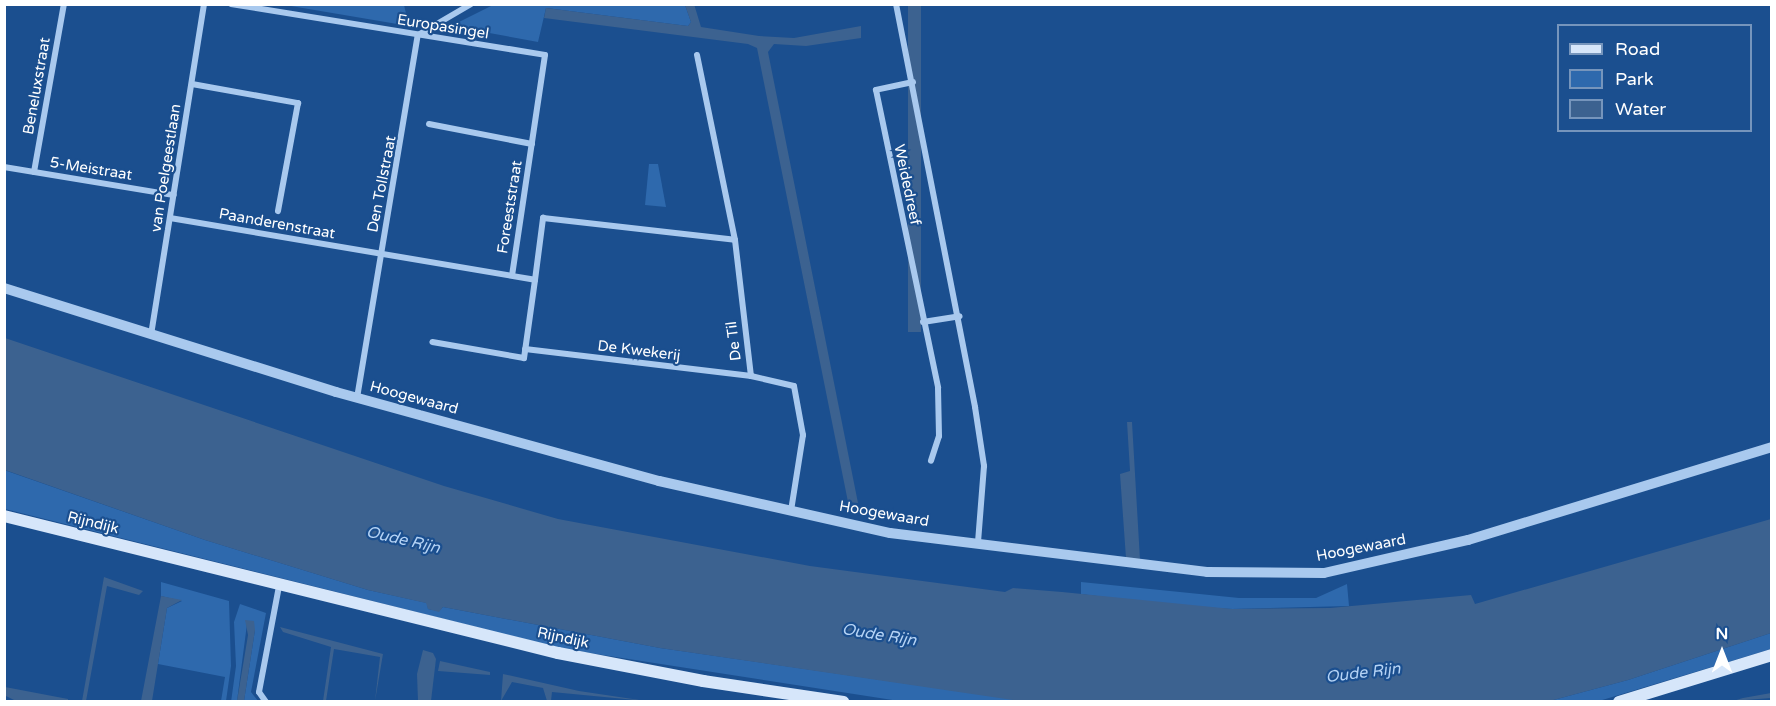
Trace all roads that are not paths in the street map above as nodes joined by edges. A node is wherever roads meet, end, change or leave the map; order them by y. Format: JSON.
{"nodes":[{"id":1,"x":64,"y":4,"type":"edge"},
{"id":2,"x":204,"y":4,"type":"edge"},
{"id":3,"x":231,"y":4,"type":"edge"},
{"id":4,"x":471,"y":4,"type":"edge"},
{"id":5,"x":896,"y":4,"type":"edge"},
{"id":6,"x":418,"y":35,"type":"junction"},
{"id":7,"x":545,"y":55,"type":"joint"},
{"id":8,"x":697,"y":55,"type":"dead end"},
{"id":9,"x":913,"y":82,"type":"junction"},
{"id":10,"x":192,"y":84,"type":"junction"},
{"id":11,"x":429,"y":124,"type":"dead end"},
{"id":12,"x":532,"y":144,"type":"junction"},
{"id":13,"x":4,"y":167,"type":"edge"},
{"id":14,"x":34,"y":172,"type":"junction"},
{"id":15,"x":174,"y":195,"type":"junction"},
{"id":16,"x":278,"y":212,"type":"dead end"},
{"id":17,"x":170,"y":218,"type":"junction"},
{"id":18,"x":735,"y":240,"type":"junction"},
{"id":19,"x":381,"y":254,"type":"junction"},
{"id":20,"x":512,"y":275,"type":"junction"},
{"id":21,"x":535,"y":280,"type":"junction"},
{"id":22,"x":4,"y":288,"type":"edge"},
{"id":23,"x":960,"y":316,"type":"junction"},
{"id":24,"x":923,"y":322,"type":"junction"},
{"id":25,"x":151,"y":335,"type":"junction"},
{"id":26,"x":432,"y":342,"type":"dead end"},
{"id":27,"x":525,"y":349,"type":"junction"},
{"id":28,"x":751,"y":376,"type":"junction"},
{"id":29,"x":357,"y":398,"type":"junction"},
{"id":30,"x":1772,"y":447,"type":"edge"},
{"id":31,"x":931,"y":461,"type":"dead end"},
{"id":32,"x":791,"y":511,"type":"junction"},
{"id":33,"x":4,"y":516,"type":"edge"},
{"id":34,"x":978,"y":543,"type":"junction"},
{"id":35,"x":279,"y":586,"type":"junction"},
{"id":36,"x":1772,"y":655,"type":"edge"},
{"id":37,"x":266,"y":702,"type":"edge"},
{"id":38,"x":843,"y":702,"type":"edge"},
{"id":39,"x":1619,"y":702,"type":"edge"}],
"edges":[{"from":1,"to":14,"type":"street","name":"Beneluxstraat"},
{"from":2,"to":10,"type":"street","name":"van Poelgeestlaan"},
{"from":3,"to":6,"type":"street","name":"Europasingel"},
{"from":4,"to":6,"type":"street"},
{"from":5,"to":9,"type":"street","name":"Weidedreef"},
{"from":6,"to":7,"type":"street","name":"Europasingel"},
{"from":6,"to":19,"type":"street","name":"Den Tollstraat"},
{"from":7,"to":12,"type":"street","name":"Foreeststraat"},
{"from":8,"to":18,"type":"street","name":"De Til"},
{"from":9,"to":23,"type":"street","name":"Weidedreef"},
{"from":9,"to":24,"type":"street","name":"Weidedreef"},
{"from":10,"to":15,"type":"street","name":"van Poelgeestlaan"},
{"from":10,"to":16,"type":"street"},
{"from":11,"to":12,"type":"street","name":"Foreeststraat"},
{"from":12,"to":20,"type":"street","name":"Foreeststraat"},
{"from":13,"to":14,"type":"street","name":"5-Meistraat"},
{"from":14,"to":15,"type":"street","name":"5-Meistraat"},
{"from":15,"to":17,"type":"street","name":"van Poelgeestlaan"},
{"from":17,"to":19,"type":"street","name":"Paanderenstraat"},
{"from":17,"to":25,"type":"street","name":"van Poelgeestlaan"},
{"from":18,"to":21,"type":"street"},
{"from":18,"to":28,"type":"street","name":"De Til"},
{"from":19,"to":20,"type":"street","name":"Foreeststraat"},
{"from":19,"to":29,"type":"street","name":"Den Tollstraat"},
{"from":20,"to":21,"type":"street","name":"Foreeststraat"},
{"from":21,"to":27,"type":"street"},
{"from":22,"to":25,"type":"street","name":"Hoogewaard"},
{"from":23,"to":24,"type":"street"},
{"from":23,"to":34,"type":"street","name":"Weidedreef"},
{"from":24,"to":31,"type":"street","name":"Weidedreef"},
{"from":25,"to":29,"type":"street","name":"Hoogewaard"},
{"from":26,"to":27,"type":"street"},
{"from":27,"to":28,"type":"street","name":"De Kwekerij"},
{"from":28,"to":32,"type":"street","name":"De Til"},
{"from":29,"to":32,"type":"street","name":"Hoogewaard"},
{"from":30,"to":34,"type":"street","name":"Hoogewaard"},
{"from":32,"to":34,"type":"street","name":"Hoogewaard"},
{"from":33,"to":35,"type":"main road","name":"Rijndijk"},
{"from":35,"to":37,"type":"street"},
{"from":35,"to":38,"type":"main road","name":"Rijndijk"},
{"from":36,"to":39,"type":"main road"}]}
